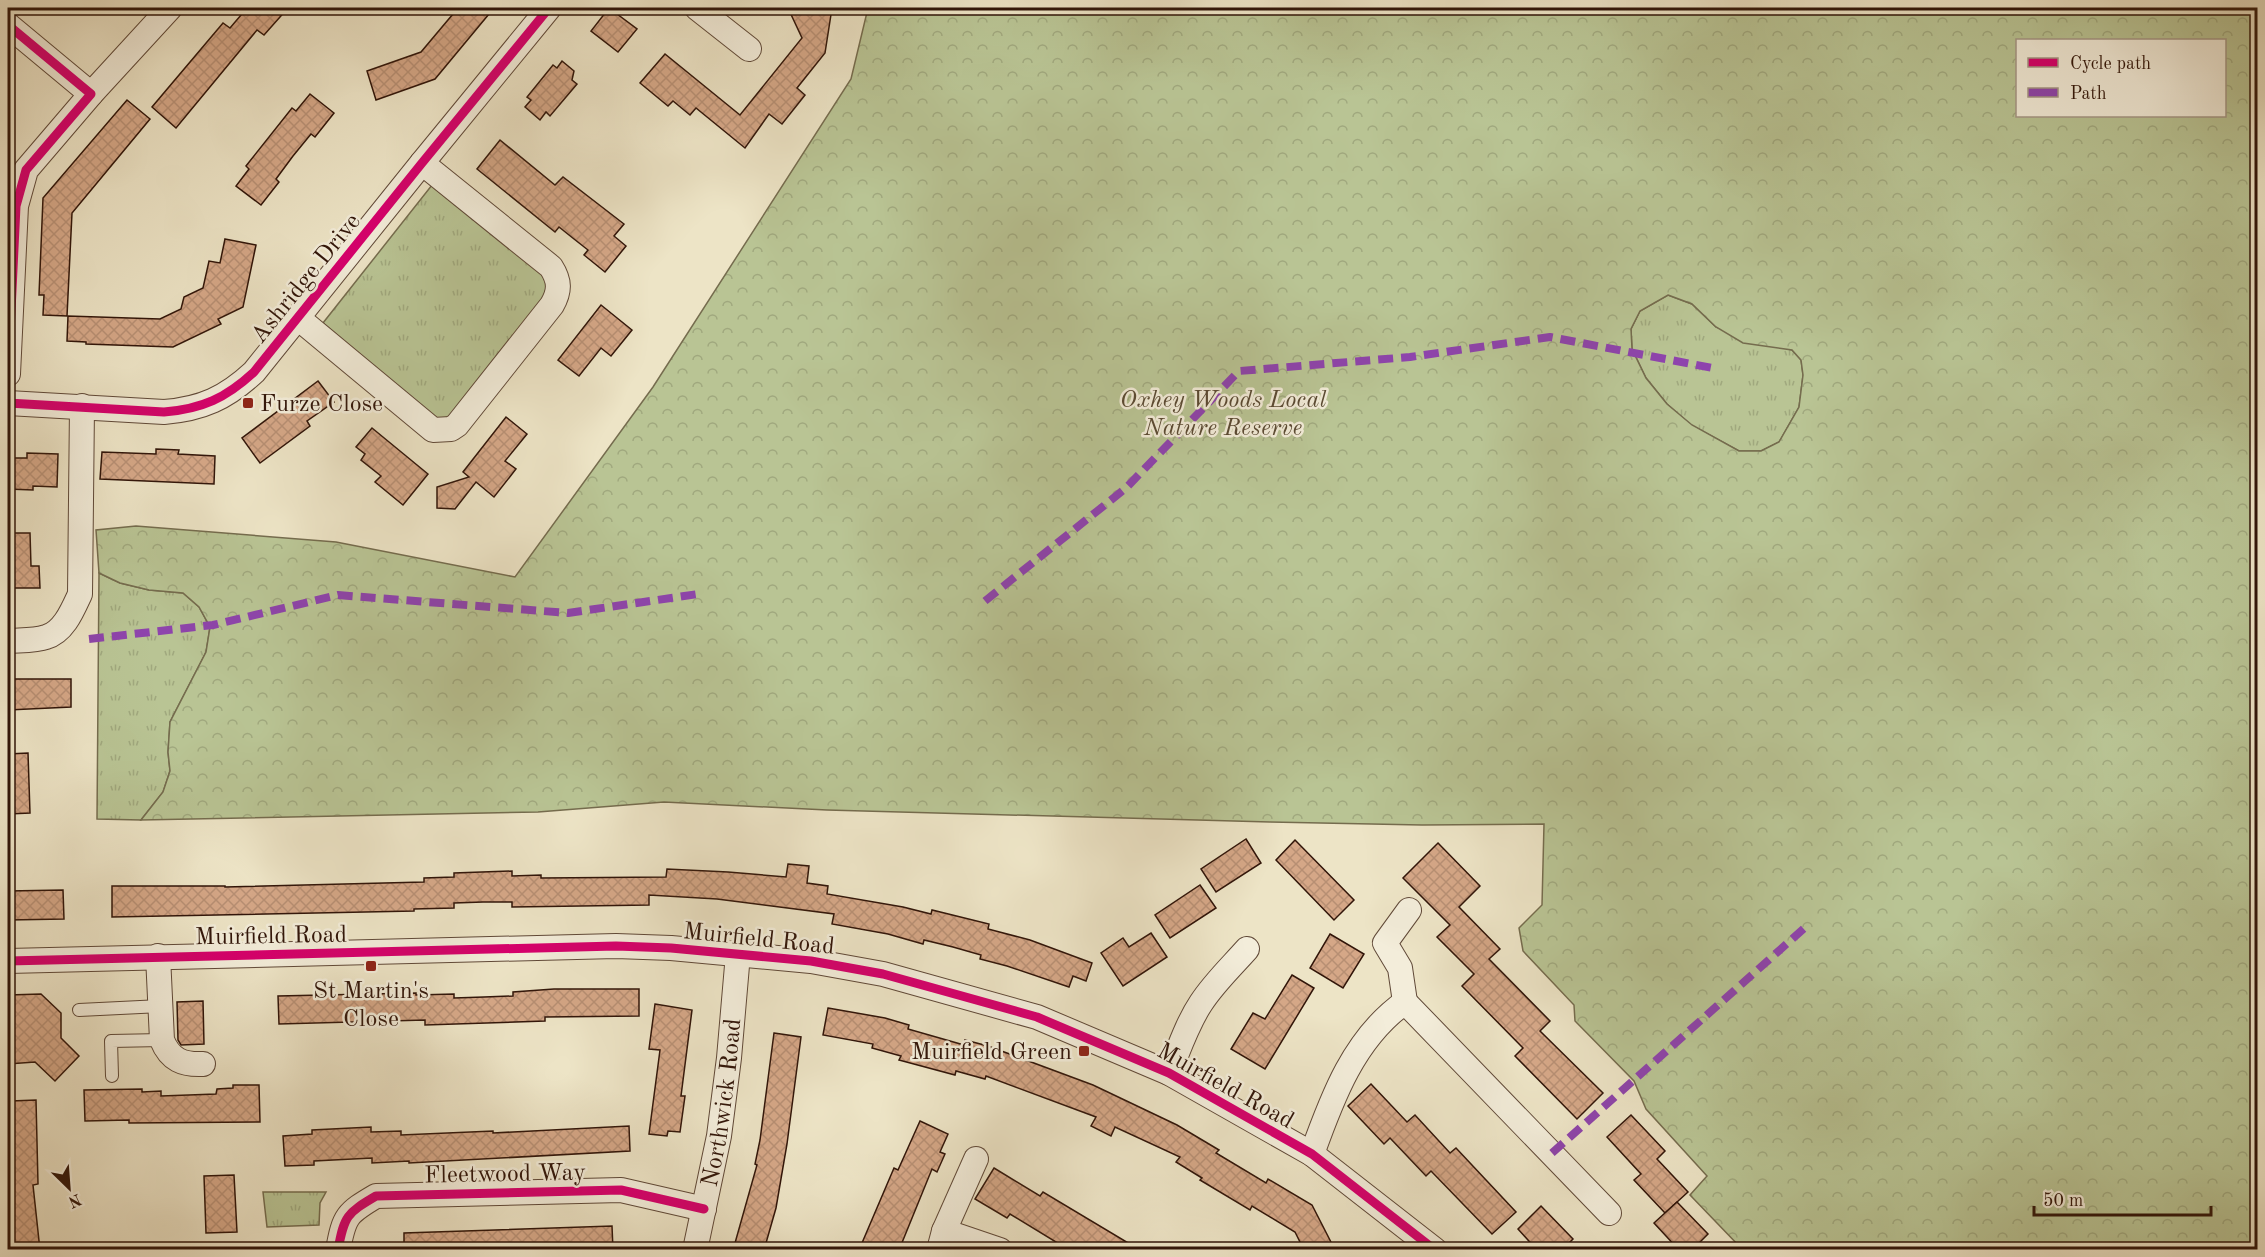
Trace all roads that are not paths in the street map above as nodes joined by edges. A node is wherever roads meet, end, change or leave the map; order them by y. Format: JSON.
{"nodes":[{"id":1,"x":170,"y":8,"type":"edge"},
{"id":2,"x":549,"y":8,"type":"edge"},
{"id":3,"x":697,"y":8,"type":"edge"},
{"id":4,"x":8,"y":25,"type":"edge"},
{"id":5,"x":749,"y":50,"type":"dead end"},
{"id":6,"x":91,"y":94,"type":"junction"},
{"id":7,"x":422,"y":163,"type":"junction"},
{"id":8,"x":298,"y":318,"type":"junction"},
{"id":9,"x":8,"y":374,"type":"edge"},
{"id":10,"x":8,"y":403,"type":"edge"},
{"id":11,"x":82,"y":406,"type":"junction"},
{"id":12,"x":8,"y":640,"type":"edge"},
{"id":13,"x":1409,"y":909,"type":"dead end"},
{"id":14,"x":1247,"y":949,"type":"dead end"},
{"id":15,"x":738,"y":954,"type":"junction"},
{"id":16,"x":158,"y":956,"type":"junction"},
{"id":17,"x":8,"y":961,"type":"edge"},
{"id":18,"x":1405,"y":1002,"type":"junction"},
{"id":19,"x":161,"y":1006,"type":"junction"},
{"id":20,"x":79,"y":1010,"type":"dead end"},
{"id":21,"x":162,"y":1040,"type":"junction"},
{"id":22,"x":203,"y":1064,"type":"dead end"},
{"id":23,"x":1169,"y":1073,"type":"junction"},
{"id":24,"x":112,"y":1076,"type":"dead end"},
{"id":25,"x":1312,"y":1154,"type":"junction"},
{"id":26,"x":976,"y":1159,"type":"dead end"},
{"id":27,"x":704,"y":1209,"type":"junction"},
{"id":28,"x":1609,"y":1213,"type":"dead end"},
{"id":29,"x":942,"y":1240,"type":"edge"},
{"id":30,"x":338,"y":1250,"type":"edge"},
{"id":31,"x":695,"y":1250,"type":"edge"},
{"id":32,"x":1000,"y":1250,"type":"edge"},
{"id":33,"x":1435,"y":1250,"type":"edge"}],
"edges":[{"from":1,"to":6,"type":"street"},
{"from":2,"to":7,"type":"street","name":"Ashridge Drive"},
{"from":3,"to":5,"type":"street"},
{"from":4,"to":6,"type":"street"},
{"from":6,"to":9,"type":"street"},
{"from":7,"to":8,"type":"street","name":"Ashridge Drive"},
{"from":7,"to":8,"type":"street"},
{"from":8,"to":11,"type":"street","name":"Ashridge Drive"},
{"from":10,"to":11,"type":"street","name":"Ashridge Drive"},
{"from":11,"to":12,"type":"street"},
{"from":13,"to":18,"type":"street"},
{"from":14,"to":23,"type":"street"},
{"from":15,"to":16,"type":"street","name":"Muirfield Road"},
{"from":15,"to":23,"type":"street","name":"Muirfield Road"},
{"from":15,"to":27,"type":"street","name":"Northwick Road"},
{"from":16,"to":17,"type":"street","name":"Muirfield Road"},
{"from":16,"to":19,"type":"street"},
{"from":18,"to":25,"type":"street","name":"Muirfield Road"},
{"from":18,"to":28,"type":"street"},
{"from":19,"to":20,"type":"lane"},
{"from":19,"to":21,"type":"street"},
{"from":21,"to":22,"type":"street"},
{"from":21,"to":24,"type":"lane"},
{"from":23,"to":25,"type":"street","name":"Muirfield Road"},
{"from":25,"to":33,"type":"street","name":"Muirfield Road"},
{"from":26,"to":29,"type":"street"},
{"from":27,"to":30,"type":"street","name":"Fleetwood Way"},
{"from":27,"to":31,"type":"street","name":"Northwick Road"},
{"from":29,"to":32,"type":"street"}]}
